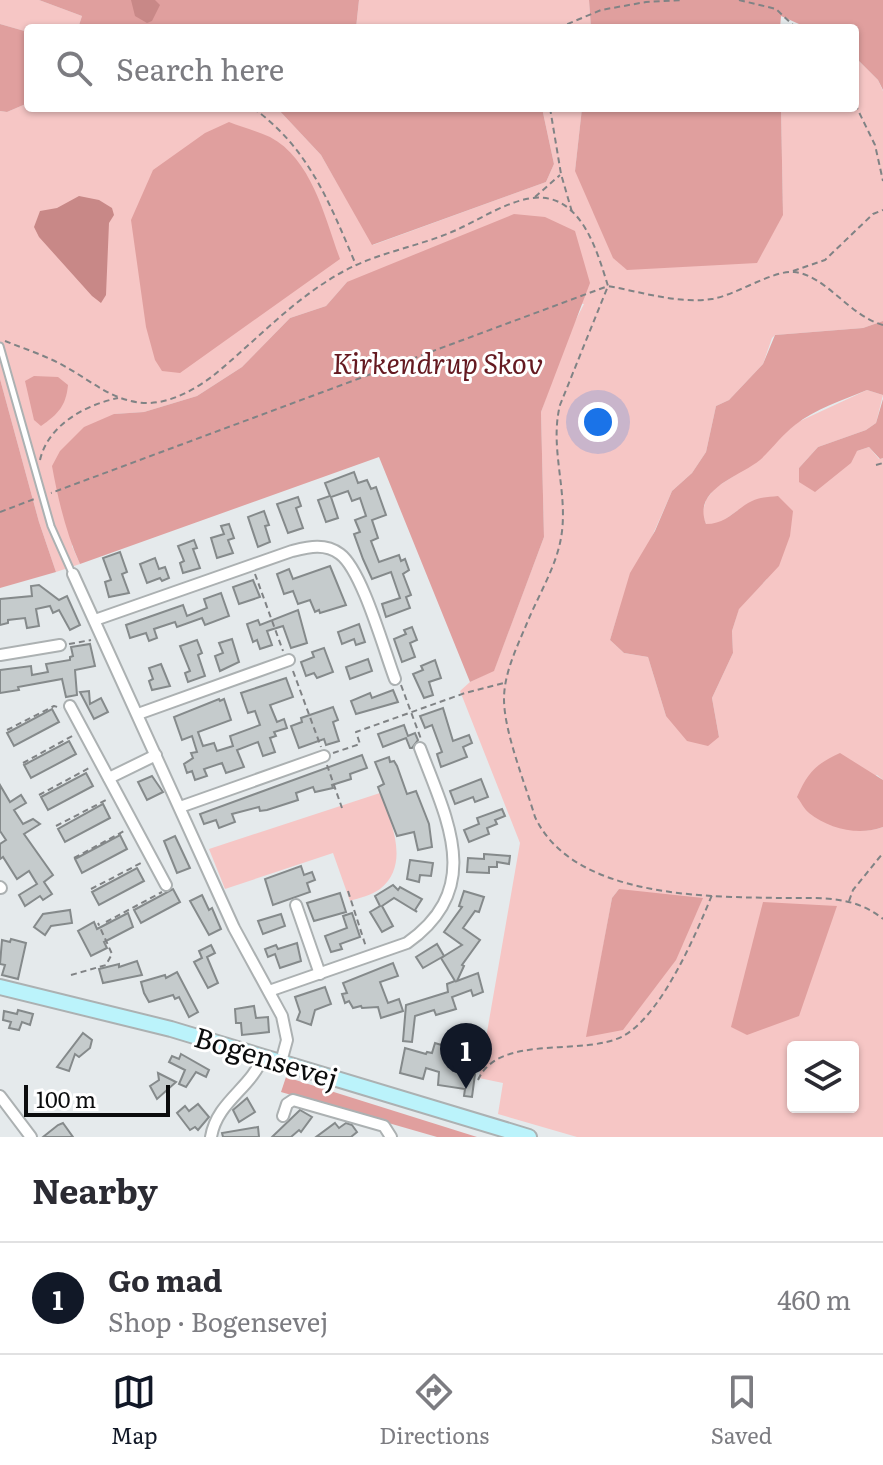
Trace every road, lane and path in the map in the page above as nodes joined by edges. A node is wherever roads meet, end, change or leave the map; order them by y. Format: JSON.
{"nodes":[{"id":1,"x":682,"y":0,"type":"edge"},
{"id":2,"x":739,"y":0,"type":"edge"},
{"id":3,"x":568,"y":24,"type":"edge"},
{"id":4,"x":792,"y":24,"type":"edge"},
{"id":5,"x":259,"y":112,"type":"edge"},
{"id":6,"x":551,"y":112,"type":"edge"},
{"id":7,"x":859,"y":112,"type":"edge"},
{"id":8,"x":561,"y":174,"type":"junction"},
{"id":9,"x":883,"y":181,"type":"edge"},
{"id":10,"x":534,"y":198,"type":"junction"},
{"id":11,"x":883,"y":210,"type":"edge"},
{"id":12,"x":572,"y":212,"type":"junction"},
{"id":13,"x":356,"y":265,"type":"junction"},
{"id":14,"x":792,"y":271,"type":"junction"},
{"id":15,"x":608,"y":286,"type":"junction"},
{"id":16,"x":883,"y":325,"type":"edge"},
{"id":17,"x":0,"y":339,"type":"edge"},
{"id":18,"x":0,"y":346,"type":"edge"},
{"id":19,"x":119,"y":398,"type":"junction"},
{"id":20,"x":883,"y":463,"type":"edge"},
{"id":21,"x":876,"y":465,"type":"dead end"},
{"id":22,"x":37,"y":476,"type":"junction"},
{"id":23,"x":42,"y":496,"type":"junction"},
{"id":24,"x":0,"y":512,"type":"edge"},
{"id":25,"x":251,"y":566,"type":"junction"},
{"id":26,"x":73,"y":574,"type":"joint"},
{"id":27,"x":95,"y":620,"type":"junction"},
{"id":28,"x":103,"y":639,"type":"junction"},
{"id":29,"x":60,"y":645,"type":"joint"},
{"id":30,"x":0,"y":655,"type":"edge"},
{"id":31,"x":289,"y":660,"type":"junction"},
{"id":32,"x":395,"y":679,"type":"joint"},
{"id":33,"x":505,"y":683,"type":"junction"},
{"id":34,"x":70,"y":706,"type":"joint"},
{"id":35,"x":412,"y":712,"type":"junction"},
{"id":36,"x":138,"y":714,"type":"junction"},
{"id":37,"x":7,"y":730,"type":"dead end"},
{"id":38,"x":83,"y":730,"type":"junction"},
{"id":39,"x":420,"y":748,"type":"joint"},
{"id":40,"x":156,"y":755,"type":"junction"},
{"id":41,"x":324,"y":756,"type":"junction"},
{"id":42,"x":100,"y":762,"type":"junction"},
{"id":43,"x":23,"y":763,"type":"dead end"},
{"id":44,"x":109,"y":778,"type":"junction"},
{"id":45,"x":117,"y":794,"type":"junction"},
{"id":46,"x":39,"y":795,"type":"dead end"},
{"id":47,"x":180,"y":807,"type":"junction"},
{"id":48,"x":342,"y":808,"type":"dead end"},
{"id":49,"x":56,"y":826,"type":"dead end"},
{"id":50,"x":134,"y":826,"type":"junction"},
{"id":51,"x":883,"y":853,"type":"edge"},
{"id":52,"x":74,"y":858,"type":"dead end"},
{"id":53,"x":152,"y":858,"type":"junction"},
{"id":54,"x":166,"y":885,"type":"joint"},
{"id":55,"x":91,"y":889,"type":"dead end"},
{"id":56,"x":348,"y":891,"type":"dead end"},
{"id":57,"x":712,"y":895,"type":"junction"},
{"id":58,"x":849,"y":901,"type":"junction"},
{"id":59,"x":296,"y":905,"type":"dead end"},
{"id":60,"x":883,"y":919,"type":"edge"},
{"id":61,"x":106,"y":922,"type":"dead end"},
{"id":62,"x":98,"y":923,"type":"dead end"},
{"id":63,"x":370,"y":957,"type":"junction"},
{"id":64,"x":320,"y":974,"type":"junction"},
{"id":65,"x":71,"y":975,"type":"dead end"},
{"id":66,"x":0,"y":987,"type":"edge"},
{"id":67,"x":269,"y":991,"type":"junction"},
{"id":68,"x":263,"y":1056,"type":"junction"},
{"id":69,"x":281,"y":1062,"type":"junction"},
{"id":70,"x":478,"y":1080,"type":"dead end"},
{"id":71,"x":0,"y":1096,"type":"edge"},
{"id":72,"x":283,"y":1116,"type":"dead end"},
{"id":73,"x":29,"y":1136,"type":"edge"},
{"id":74,"x":211,"y":1137,"type":"edge"},
{"id":75,"x":391,"y":1137,"type":"edge"},
{"id":76,"x":529,"y":1137,"type":"edge"}],
"edges":[{"from":1,"to":3,"type":"path"},
{"from":2,"to":4,"type":"path"},
{"from":5,"to":13,"type":"path"},
{"from":6,"to":8,"type":"path"},
{"from":7,"to":9,"type":"path"},
{"from":8,"to":10,"type":"path"},
{"from":8,"to":12,"type":"path"},
{"from":10,"to":12,"type":"path"},
{"from":10,"to":13,"type":"path"},
{"from":11,"to":14,"type":"path"},
{"from":12,"to":15,"type":"path"},
{"from":13,"to":19,"type":"path"},
{"from":14,"to":15,"type":"path"},
{"from":14,"to":16,"type":"path"},
{"from":15,"to":23,"type":"path"},
{"from":15,"to":33,"type":"path"},
{"from":17,"to":19,"type":"path"},
{"from":18,"to":22,"type":"lane"},
{"from":19,"to":22,"type":"path"},
{"from":20,"to":21,"type":"path"},
{"from":22,"to":23,"type":"lane"},
{"from":23,"to":24,"type":"path"},
{"from":23,"to":26,"type":"lane"},
{"from":25,"to":27,"type":"street"},
{"from":25,"to":31,"type":"path"},
{"from":25,"to":32,"type":"street"},
{"from":26,"to":27,"type":"street"},
{"from":27,"to":28,"type":"street"},
{"from":28,"to":29,"type":"path"},
{"from":28,"to":36,"type":"street"},
{"from":29,"to":30,"type":"street"},
{"from":31,"to":36,"type":"street"},
{"from":31,"to":41,"type":"path"},
{"from":32,"to":35,"type":"path"},
{"from":33,"to":35,"type":"path"},
{"from":33,"to":57,"type":"path"},
{"from":34,"to":37,"type":"path"},
{"from":34,"to":38,"type":"street"},
{"from":35,"to":39,"type":"path"},
{"from":35,"to":41,"type":"path"},
{"from":36,"to":40,"type":"street"},
{"from":38,"to":42,"type":"street"},
{"from":38,"to":43,"type":"path"},
{"from":39,"to":63,"type":"street"},
{"from":40,"to":44,"type":"street"},
{"from":40,"to":47,"type":"street"},
{"from":41,"to":47,"type":"street"},
{"from":41,"to":48,"type":"path"},
{"from":42,"to":44,"type":"street"},
{"from":42,"to":46,"type":"path"},
{"from":44,"to":45,"type":"street"},
{"from":45,"to":49,"type":"path"},
{"from":45,"to":50,"type":"street"},
{"from":47,"to":67,"type":"street"},
{"from":50,"to":52,"type":"path"},
{"from":50,"to":53,"type":"street"},
{"from":51,"to":58,"type":"path"},
{"from":53,"to":54,"type":"street"},
{"from":53,"to":55,"type":"path"},
{"from":54,"to":61,"type":"path"},
{"from":56,"to":63,"type":"path"},
{"from":57,"to":58,"type":"path"},
{"from":57,"to":70,"type":"path"},
{"from":58,"to":60,"type":"path"},
{"from":59,"to":64,"type":"street"},
{"from":62,"to":65,"type":"path"},
{"from":63,"to":64,"type":"street"},
{"from":64,"to":67,"type":"street"},
{"from":66,"to":68,"type":"main road","name":"Bogensevej"},
{"from":67,"to":69,"type":"street"},
{"from":68,"to":69,"type":"main road","name":"Bogensevej"},
{"from":68,"to":74,"type":"street"},
{"from":69,"to":76,"type":"main road","name":"Bogensevej"},
{"from":71,"to":73,"type":"street"},
{"from":72,"to":75,"type":"street"}]}
